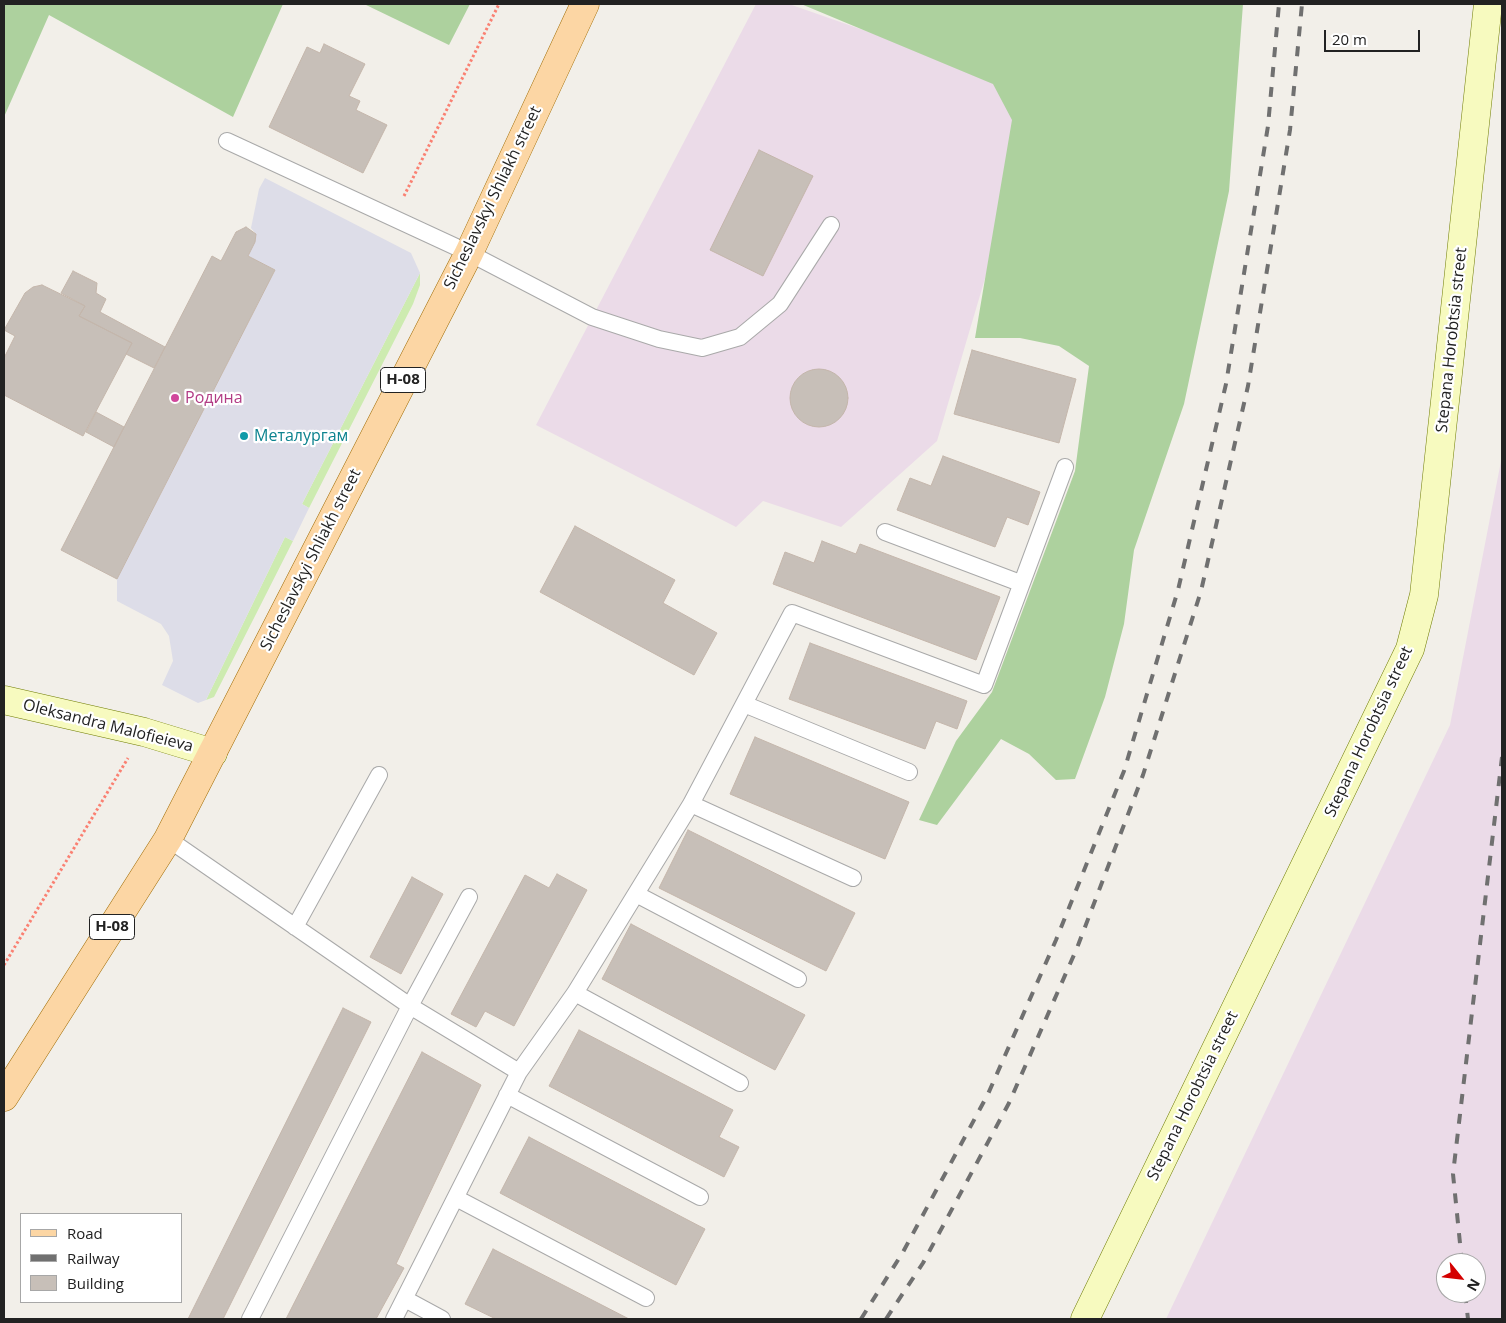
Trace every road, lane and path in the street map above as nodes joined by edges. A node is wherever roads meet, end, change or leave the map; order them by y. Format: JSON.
{"nodes":[{"id":1,"x":500,"y":4,"type":"edge"},
{"id":2,"x":585,"y":4,"type":"edge"},
{"id":3,"x":1488,"y":4,"type":"edge"},
{"id":4,"x":227,"y":141,"type":"dead end"},
{"id":5,"x":393,"y":218,"type":"junction"},
{"id":6,"x":831,"y":225,"type":"dead end"},
{"id":7,"x":469,"y":253,"type":"junction"},
{"id":8,"x":1064,"y":467,"type":"dead end"},
{"id":9,"x":885,"y":532,"type":"dead end"},
{"id":10,"x":1020,"y":583,"type":"junction"},
{"id":11,"x":4,"y":700,"type":"edge"},
{"id":12,"x":744,"y":704,"type":"junction"},
{"id":13,"x":144,"y":732,"type":"junction"},
{"id":14,"x":213,"y":753,"type":"junction"},
{"id":15,"x":909,"y":772,"type":"dead end"},
{"id":16,"x":379,"y":775,"type":"dead end"},
{"id":17,"x":691,"y":804,"type":"junction"},
{"id":18,"x":168,"y":839,"type":"junction"},
{"id":19,"x":853,"y":878,"type":"dead end"},
{"id":20,"x":636,"y":894,"type":"junction"},
{"id":21,"x":470,"y":897,"type":"dead end"},
{"id":22,"x":295,"y":927,"type":"junction"},
{"id":23,"x":4,"y":965,"type":"edge"},
{"id":24,"x":798,"y":979,"type":"dead end"},
{"id":25,"x":575,"y":994,"type":"junction"},
{"id":26,"x":410,"y":1006,"type":"junction"},
{"id":27,"x":519,"y":1072,"type":"junction"},
{"id":28,"x":740,"y":1083,"type":"dead end"},
{"id":29,"x":507,"y":1095,"type":"junction"},
{"id":30,"x":4,"y":1097,"type":"edge"},
{"id":31,"x":700,"y":1197,"type":"dead end"},
{"id":32,"x":456,"y":1198,"type":"junction"},
{"id":33,"x":646,"y":1298,"type":"dead end"},
{"id":34,"x":404,"y":1299,"type":"junction"},
{"id":35,"x":250,"y":1319,"type":"edge"},
{"id":36,"x":394,"y":1319,"type":"edge"},
{"id":37,"x":442,"y":1319,"type":"edge"},
{"id":38,"x":1085,"y":1319,"type":"edge"}],
"edges":[{"from":1,"to":5,"type":"path"},
{"from":2,"to":7,"type":"main road","name":"Sicheslavskyi Shliakh street","number":"Н-08"},
{"from":3,"to":38,"type":"street","name":"Stepana Horobtsia street"},
{"from":4,"to":5,"type":"lane"},
{"from":5,"to":7,"type":"lane"},
{"from":6,"to":7,"type":"lane"},
{"from":7,"to":14,"type":"main road","name":"Sicheslavskyi Shliakh street","number":"Н-08"},
{"from":8,"to":10,"type":"lane"},
{"from":9,"to":10,"type":"lane"},
{"from":10,"to":12,"type":"lane"},
{"from":11,"to":13,"type":"street","name":"Oleksandra Malofieieva"},
{"from":12,"to":15,"type":"lane"},
{"from":12,"to":17,"type":"lane"},
{"from":13,"to":14,"type":"street","name":"Oleksandra Malofieieva"},
{"from":13,"to":23,"type":"path"},
{"from":14,"to":18,"type":"main road","name":"Sicheslavskyi Shliakh street","number":"Н-08"},
{"from":16,"to":22,"type":"lane"},
{"from":17,"to":19,"type":"lane"},
{"from":17,"to":20,"type":"lane"},
{"from":18,"to":22,"type":"lane"},
{"from":18,"to":30,"type":"main road","name":"Sicheslavskyi Shliakh street","number":"Н-08"},
{"from":20,"to":24,"type":"lane"},
{"from":20,"to":25,"type":"lane"},
{"from":21,"to":26,"type":"lane"},
{"from":22,"to":26,"type":"lane"},
{"from":25,"to":27,"type":"lane"},
{"from":25,"to":28,"type":"lane"},
{"from":26,"to":27,"type":"lane"},
{"from":26,"to":35,"type":"lane"},
{"from":27,"to":29,"type":"lane"},
{"from":29,"to":31,"type":"lane"},
{"from":29,"to":32,"type":"lane"},
{"from":32,"to":33,"type":"lane"},
{"from":32,"to":34,"type":"lane"},
{"from":34,"to":36,"type":"lane"},
{"from":34,"to":37,"type":"lane"}]}
